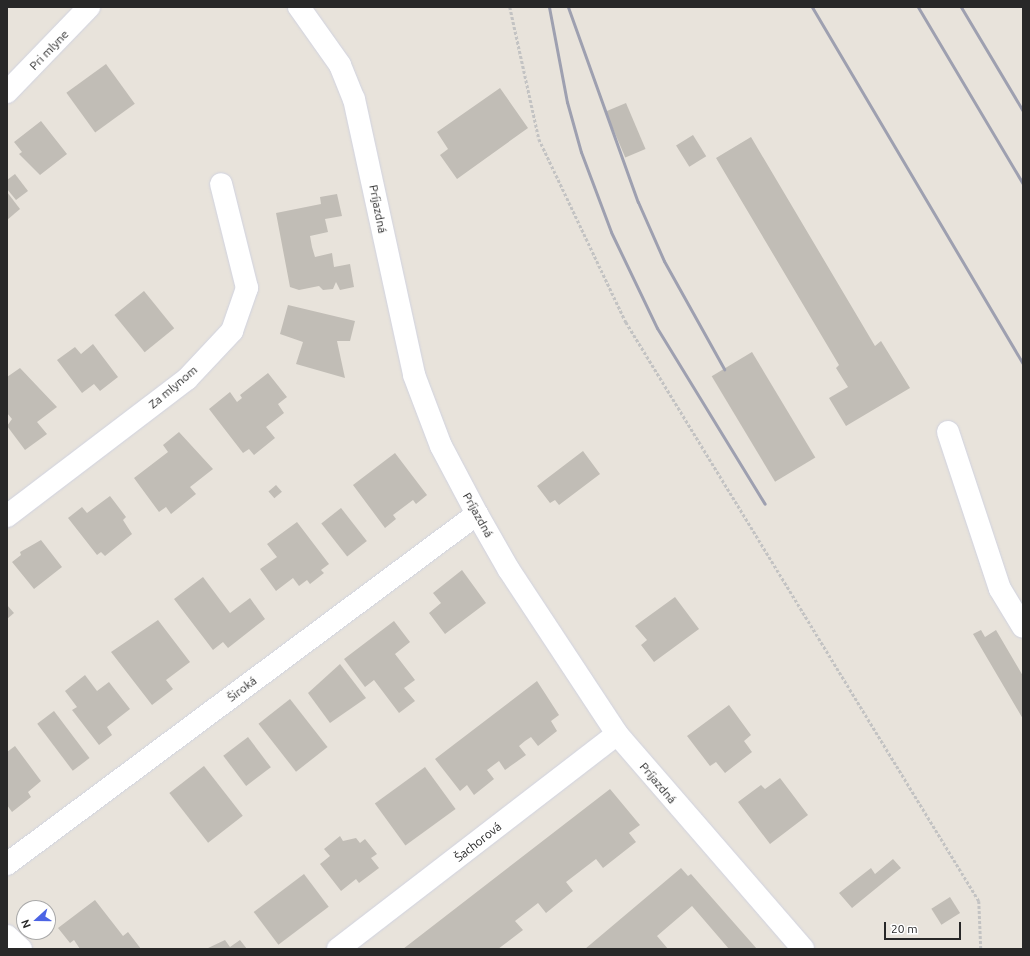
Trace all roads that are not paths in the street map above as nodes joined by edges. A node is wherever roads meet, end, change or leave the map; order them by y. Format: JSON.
{"nodes":[{"id":1,"x":89,"y":7,"type":"edge"},
{"id":2,"x":299,"y":7,"type":"edge"},
{"id":3,"x":7,"y":92,"type":"edge"},
{"id":4,"x":221,"y":184,"type":"dead end"},
{"id":5,"x":948,"y":432,"type":"dead end"},
{"id":6,"x":477,"y":514,"type":"junction"},
{"id":7,"x":7,"y":516,"type":"edge"},
{"id":8,"x":1023,"y":627,"type":"edge"},
{"id":9,"x":617,"y":734,"type":"junction"},
{"id":10,"x":7,"y":864,"type":"edge"},
{"id":11,"x":7,"y":936,"type":"edge"},
{"id":12,"x":21,"y":949,"type":"edge"},
{"id":13,"x":338,"y":949,"type":"edge"},
{"id":14,"x":803,"y":949,"type":"edge"}],
"edges":[{"from":1,"to":3,"type":"street","name":"Pri mlyne"},
{"from":2,"to":6,"type":"street","name":"Príjazdná"},
{"from":4,"to":7,"type":"street","name":"Za mlynom"},
{"from":5,"to":8,"type":"street"},
{"from":6,"to":9,"type":"street","name":"Príjazdná"},
{"from":6,"to":10,"type":"street","name":"Široká"},
{"from":9,"to":13,"type":"street","name":"Šachorová"},
{"from":9,"to":14,"type":"street","name":"Príjazdná"},
{"from":11,"to":12,"type":"street"}]}
